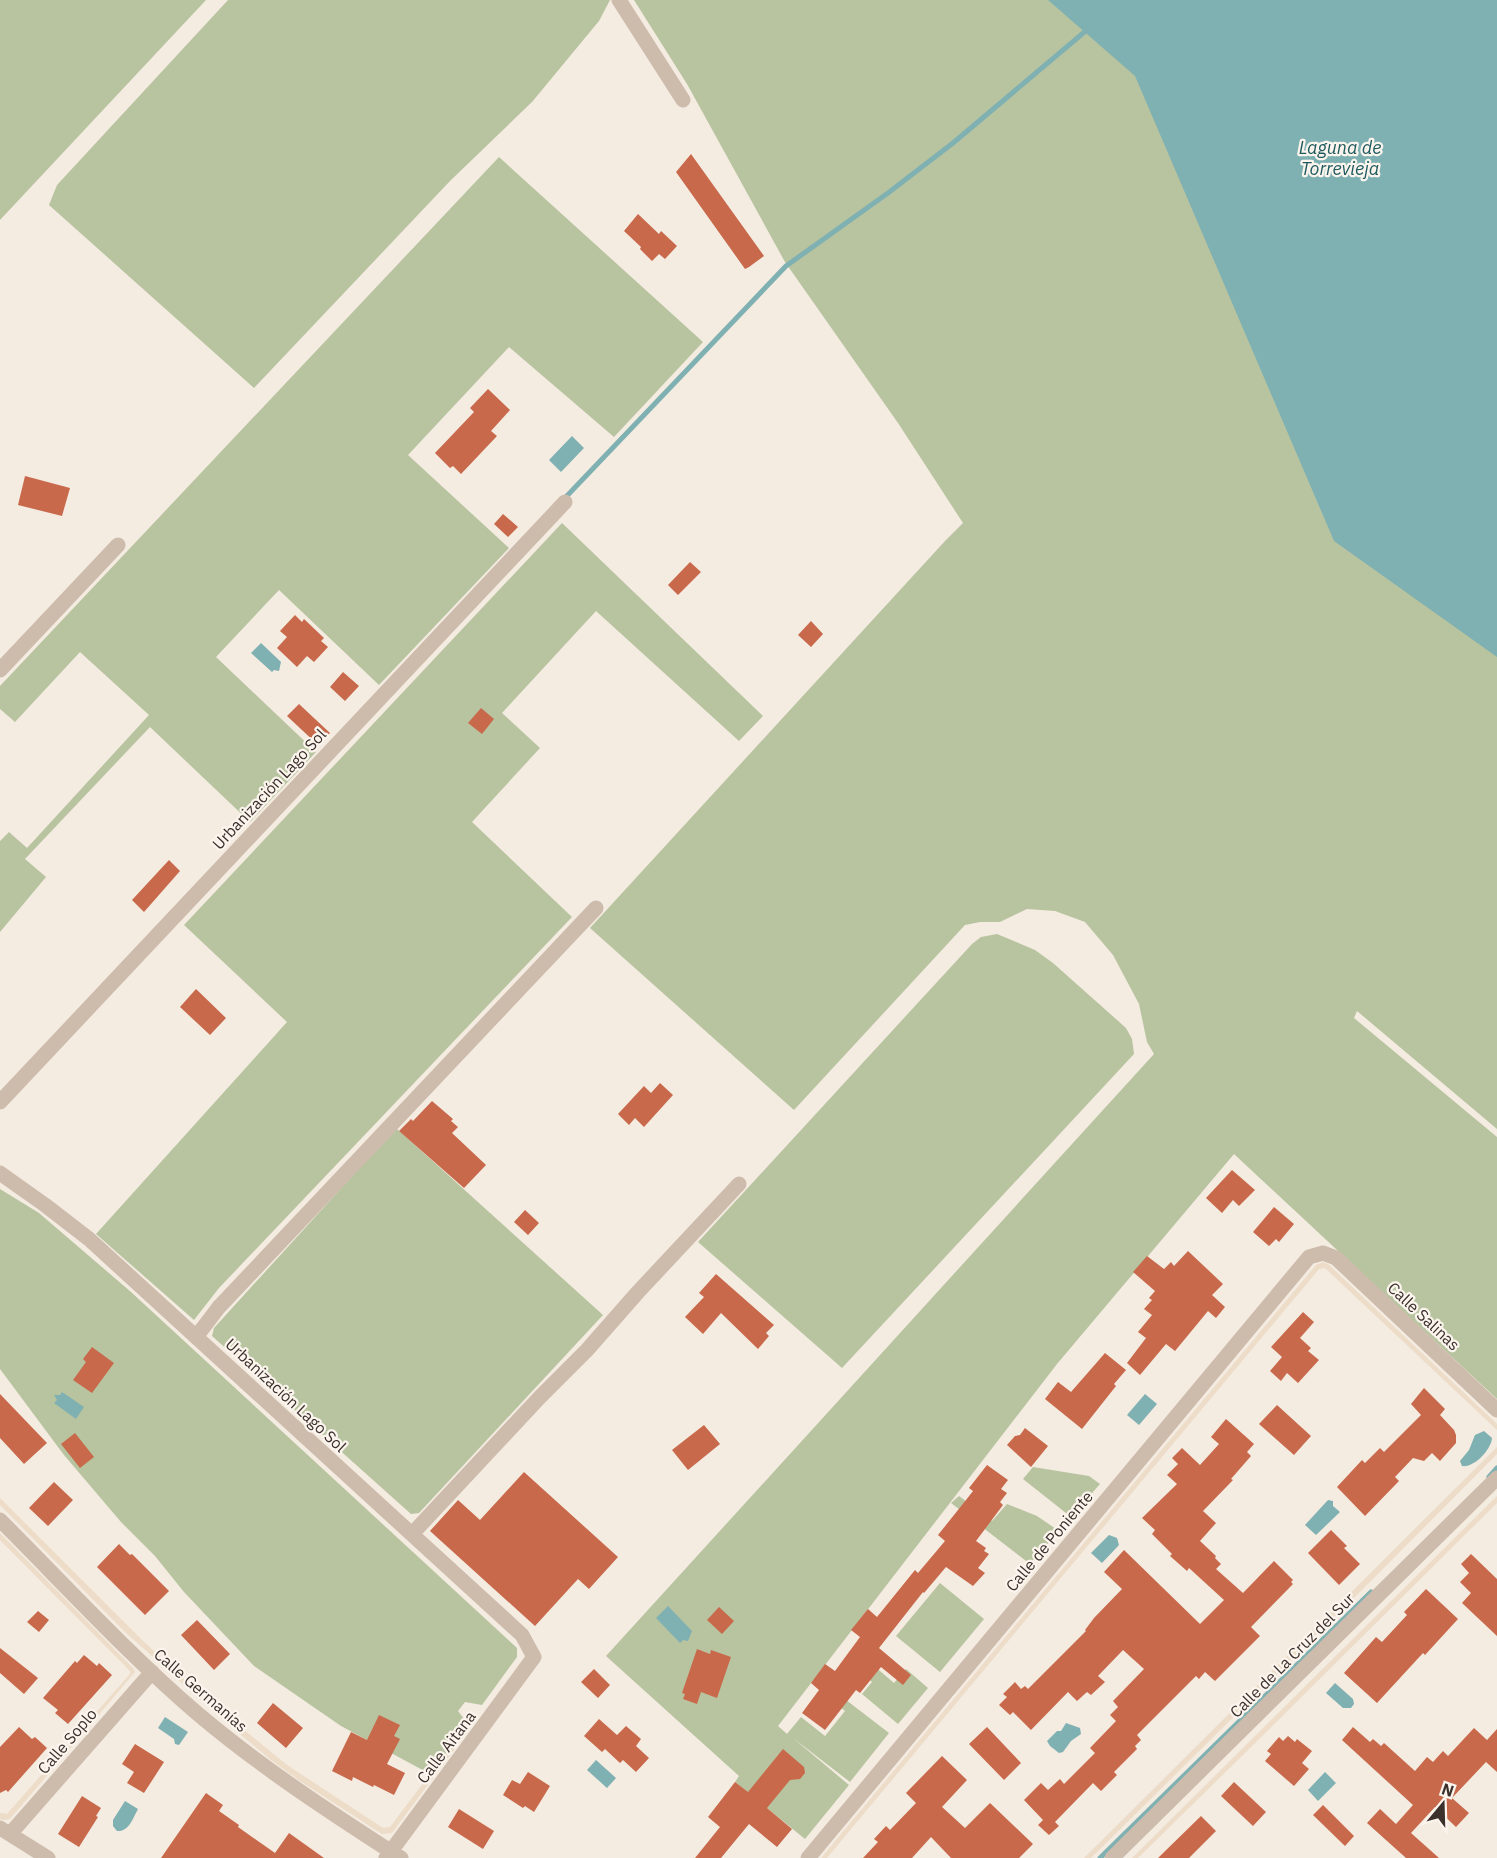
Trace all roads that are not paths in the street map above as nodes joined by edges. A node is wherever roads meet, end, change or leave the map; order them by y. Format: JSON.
{"nodes":[{"id":1,"x":619,"y":0,"type":"edge"},
{"id":2,"x":683,"y":100,"type":"dead end"},
{"id":3,"x":566,"y":502,"type":"dead end"},
{"id":4,"x":118,"y":545,"type":"dead end"},
{"id":5,"x":0,"y":670,"type":"edge"},
{"id":6,"x":596,"y":908,"type":"dead end"},
{"id":7,"x":0,"y":1102,"type":"edge"},
{"id":8,"x":0,"y":1173,"type":"edge"},
{"id":9,"x":740,"y":1184,"type":"dead end"},
{"id":10,"x":1323,"y":1252,"type":"joint"},
{"id":11,"x":196,"y":1337,"type":"junction"},
{"id":12,"x":1497,"y":1410,"type":"edge"},
{"id":13,"x":1497,"y":1478,"type":"edge"},
{"id":14,"x":0,"y":1520,"type":"edge"},
{"id":15,"x":412,"y":1534,"type":"junction"},
{"id":16,"x":534,"y":1657,"type":"joint"},
{"id":17,"x":152,"y":1672,"type":"junction"},
{"id":18,"x":5,"y":1831,"type":"edge"},
{"id":19,"x":393,"y":1856,"type":"edge"},
{"id":20,"x":48,"y":1858,"type":"edge"},
{"id":21,"x":808,"y":1858,"type":"edge"},
{"id":22,"x":1112,"y":1858,"type":"edge"}],
"edges":[{"from":1,"to":2,"type":"street"},
{"from":3,"to":7,"type":"street","name":"Urbanización Lago Sol"},
{"from":4,"to":5,"type":"street"},
{"from":6,"to":11,"type":"street"},
{"from":8,"to":11,"type":"street","name":"Urbanización Lago Sol"},
{"from":9,"to":15,"type":"street"},
{"from":10,"to":12,"type":"street","name":"Calle Salinas"},
{"from":10,"to":21,"type":"street","name":"Calle de Poniente"},
{"from":11,"to":15,"type":"street","name":"Urbanización Lago Sol"},
{"from":13,"to":22,"type":"street","name":"Calle de La Cruz del Sur"},
{"from":14,"to":17,"type":"street","name":"Calle Germanías"},
{"from":15,"to":16,"type":"street","name":"Urbanización Lago Sol"},
{"from":16,"to":19,"type":"street","name":"Calle Aitana"},
{"from":17,"to":18,"type":"street","name":"Calle Soplo"},
{"from":17,"to":19,"type":"street","name":"Calle Germanías"},
{"from":18,"to":20,"type":"street"}]}
